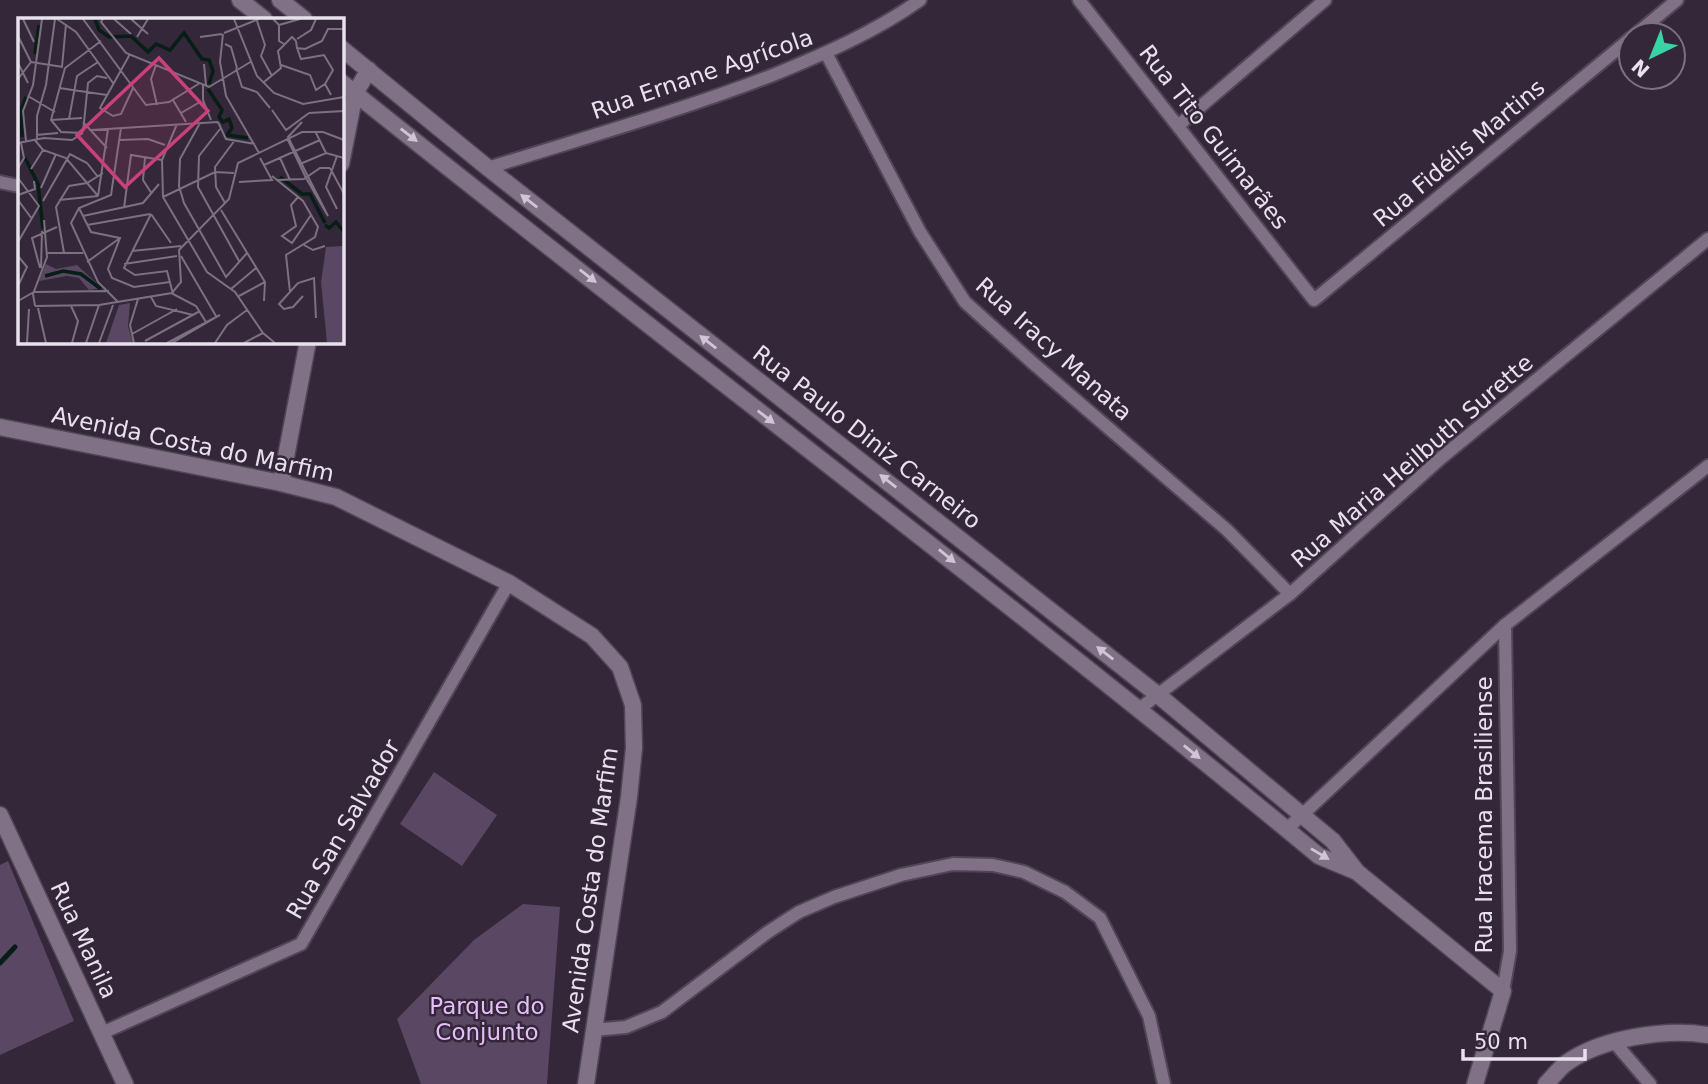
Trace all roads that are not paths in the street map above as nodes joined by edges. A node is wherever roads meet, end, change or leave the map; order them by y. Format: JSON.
{"nodes":[{"id":1,"x":240,"y":0,"type":"edge"},
{"id":2,"x":280,"y":0,"type":"edge"},
{"id":3,"x":920,"y":0,"type":"edge"},
{"id":4,"x":1079,"y":0,"type":"edge"},
{"id":5,"x":1325,"y":0,"type":"edge"},
{"id":6,"x":1677,"y":0,"type":"edge"},
{"id":7,"x":263,"y":18,"type":"edge"},
{"id":8,"x":303,"y":18,"type":"edge"},
{"id":9,"x":1652,"y":21,"type":"edge"},
{"id":10,"x":343,"y":50,"type":"edge"},
{"id":11,"x":1617,"y":50,"type":"edge"},
{"id":12,"x":826,"y":53,"type":"junction"},
{"id":13,"x":369,"y":70,"type":"junction"},
{"id":14,"x":343,"y":84,"type":"edge"},
{"id":15,"x":355,"y":93,"type":"junction"},
{"id":16,"x":1179,"y":125,"type":"junction"},
{"id":17,"x":343,"y":154,"type":"edge"},
{"id":18,"x":488,"y":168,"type":"junction"},
{"id":19,"x":0,"y":183,"type":"edge"},
{"id":20,"x":18,"y":186,"type":"edge"},
{"id":21,"x":1708,"y":239,"type":"edge"},
{"id":22,"x":1314,"y":300,"type":"joint"},
{"id":23,"x":308,"y":343,"type":"edge"},
{"id":24,"x":0,"y":427,"type":"edge"},
{"id":25,"x":1708,"y":466,"type":"edge"},
{"id":26,"x":281,"y":483,"type":"junction"},
{"id":27,"x":922,"y":508,"type":"junction"},
{"id":28,"x":907,"y":524,"type":"junction"},
{"id":29,"x":509,"y":583,"type":"junction"},
{"id":30,"x":1290,"y":594,"type":"junction"},
{"id":31,"x":1505,"y":625,"type":"junction"},
{"id":32,"x":1158,"y":695,"type":"junction"},
{"id":33,"x":1139,"y":709,"type":"junction"},
{"id":34,"x":1303,"y":814,"type":"junction"},
{"id":35,"x":0,"y":815,"type":"edge"},
{"id":36,"x":1287,"y":829,"type":"junction"},
{"id":37,"x":1357,"y":872,"type":"junction"},
{"id":38,"x":1503,"y":991,"type":"junction"},
{"id":39,"x":594,"y":1030,"type":"junction"},
{"id":40,"x":102,"y":1033,"type":"junction"},
{"id":41,"x":1705,"y":1033,"type":"edge"},
{"id":42,"x":1615,"y":1043,"type":"junction"},
{"id":43,"x":125,"y":1084,"type":"edge"},
{"id":44,"x":586,"y":1084,"type":"edge"},
{"id":45,"x":1164,"y":1084,"type":"edge"},
{"id":46,"x":1475,"y":1084,"type":"edge"},
{"id":47,"x":1546,"y":1084,"type":"edge"},
{"id":48,"x":1650,"y":1084,"type":"edge"}],
"edges":[{"from":1,"to":7,"type":"street"},
{"from":2,"to":8,"type":"street"},
{"from":3,"to":12,"type":"street","name":"Rua Ernane Agrícola"},
{"from":4,"to":16,"type":"street","name":"Rua Tito Guimarães"},
{"from":5,"to":16,"type":"street"},
{"from":6,"to":9,"type":"street","name":"Rua Fidélis Martins"},
{"from":10,"to":13,"type":"street","name":"Rua Paulo Diniz Carneiro"},
{"from":11,"to":22,"type":"street","name":"Rua Fidélis Martins"},
{"from":12,"to":18,"type":"street","name":"Rua Ernane Agrícola"},
{"from":12,"to":30,"type":"street","name":"Rua Iracy Manata"},
{"from":13,"to":15,"type":"street"},
{"from":13,"to":18,"type":"street","name":"Rua Paulo Diniz Carneiro"},
{"from":14,"to":15,"type":"street","name":"Rua Paulo Diniz Carneiro"},
{"from":15,"to":17,"type":"street"},
{"from":15,"to":28,"type":"street","name":"Rua Paulo Diniz Carneiro","one_way":true},
{"from":16,"to":22,"type":"street","name":"Rua Tito Guimarães"},
{"from":27,"to":18,"type":"street","name":"Rua Paulo Diniz Carneiro","one_way":true},
{"from":19,"to":20,"type":"street"},
{"from":21,"to":30,"type":"street","name":"Rua Maria Heilbuth Surette"},
{"from":23,"to":26,"type":"street"},
{"from":24,"to":26,"type":"street","name":"Avenida Costa do Marfim"},
{"from":25,"to":31,"type":"street"},
{"from":26,"to":29,"type":"street","name":"Avenida Costa do Marfim"},
{"from":27,"to":28,"type":"street"},
{"from":32,"to":27,"type":"street","name":"Rua Paulo Diniz Carneiro","one_way":true},
{"from":28,"to":33,"type":"street","name":"Rua Paulo Diniz Carneiro","one_way":true},
{"from":29,"to":39,"type":"street","name":"Avenida Costa do Marfim"},
{"from":29,"to":40,"type":"street","name":"Rua San Salvador"},
{"from":30,"to":32,"type":"street","name":"Rua Maria Heilbuth Surette"},
{"from":31,"to":34,"type":"street"},
{"from":31,"to":38,"type":"street","name":"Rua Iracema Brasiliense"},
{"from":32,"to":33,"type":"street","name":"Rua Maria Heilbuth Surette"},
{"from":32,"to":34,"type":"street","name":"Rua Paulo Diniz Carneiro"},
{"from":33,"to":36,"type":"street","name":"Rua Paulo Diniz Carneiro","one_way":true},
{"from":34,"to":36,"type":"street"},
{"from":34,"to":37,"type":"street","name":"Rua Paulo Diniz Carneiro"},
{"from":35,"to":40,"type":"street","name":"Rua Manila"},
{"from":36,"to":37,"type":"street","name":"Rua Paulo Diniz Carneiro","one_way":true},
{"from":37,"to":38,"type":"street","name":"Rua Paulo Diniz Carneiro"},
{"from":38,"to":46,"type":"street","name":"Rua Iracema Brasiliense"},
{"from":39,"to":44,"type":"street","name":"Avenida Costa do Marfim"},
{"from":39,"to":45,"type":"street"},
{"from":40,"to":43,"type":"street","name":"Rua Manila"},
{"from":41,"to":42,"type":"street"},
{"from":42,"to":47,"type":"street"},
{"from":42,"to":48,"type":"street"}]}
